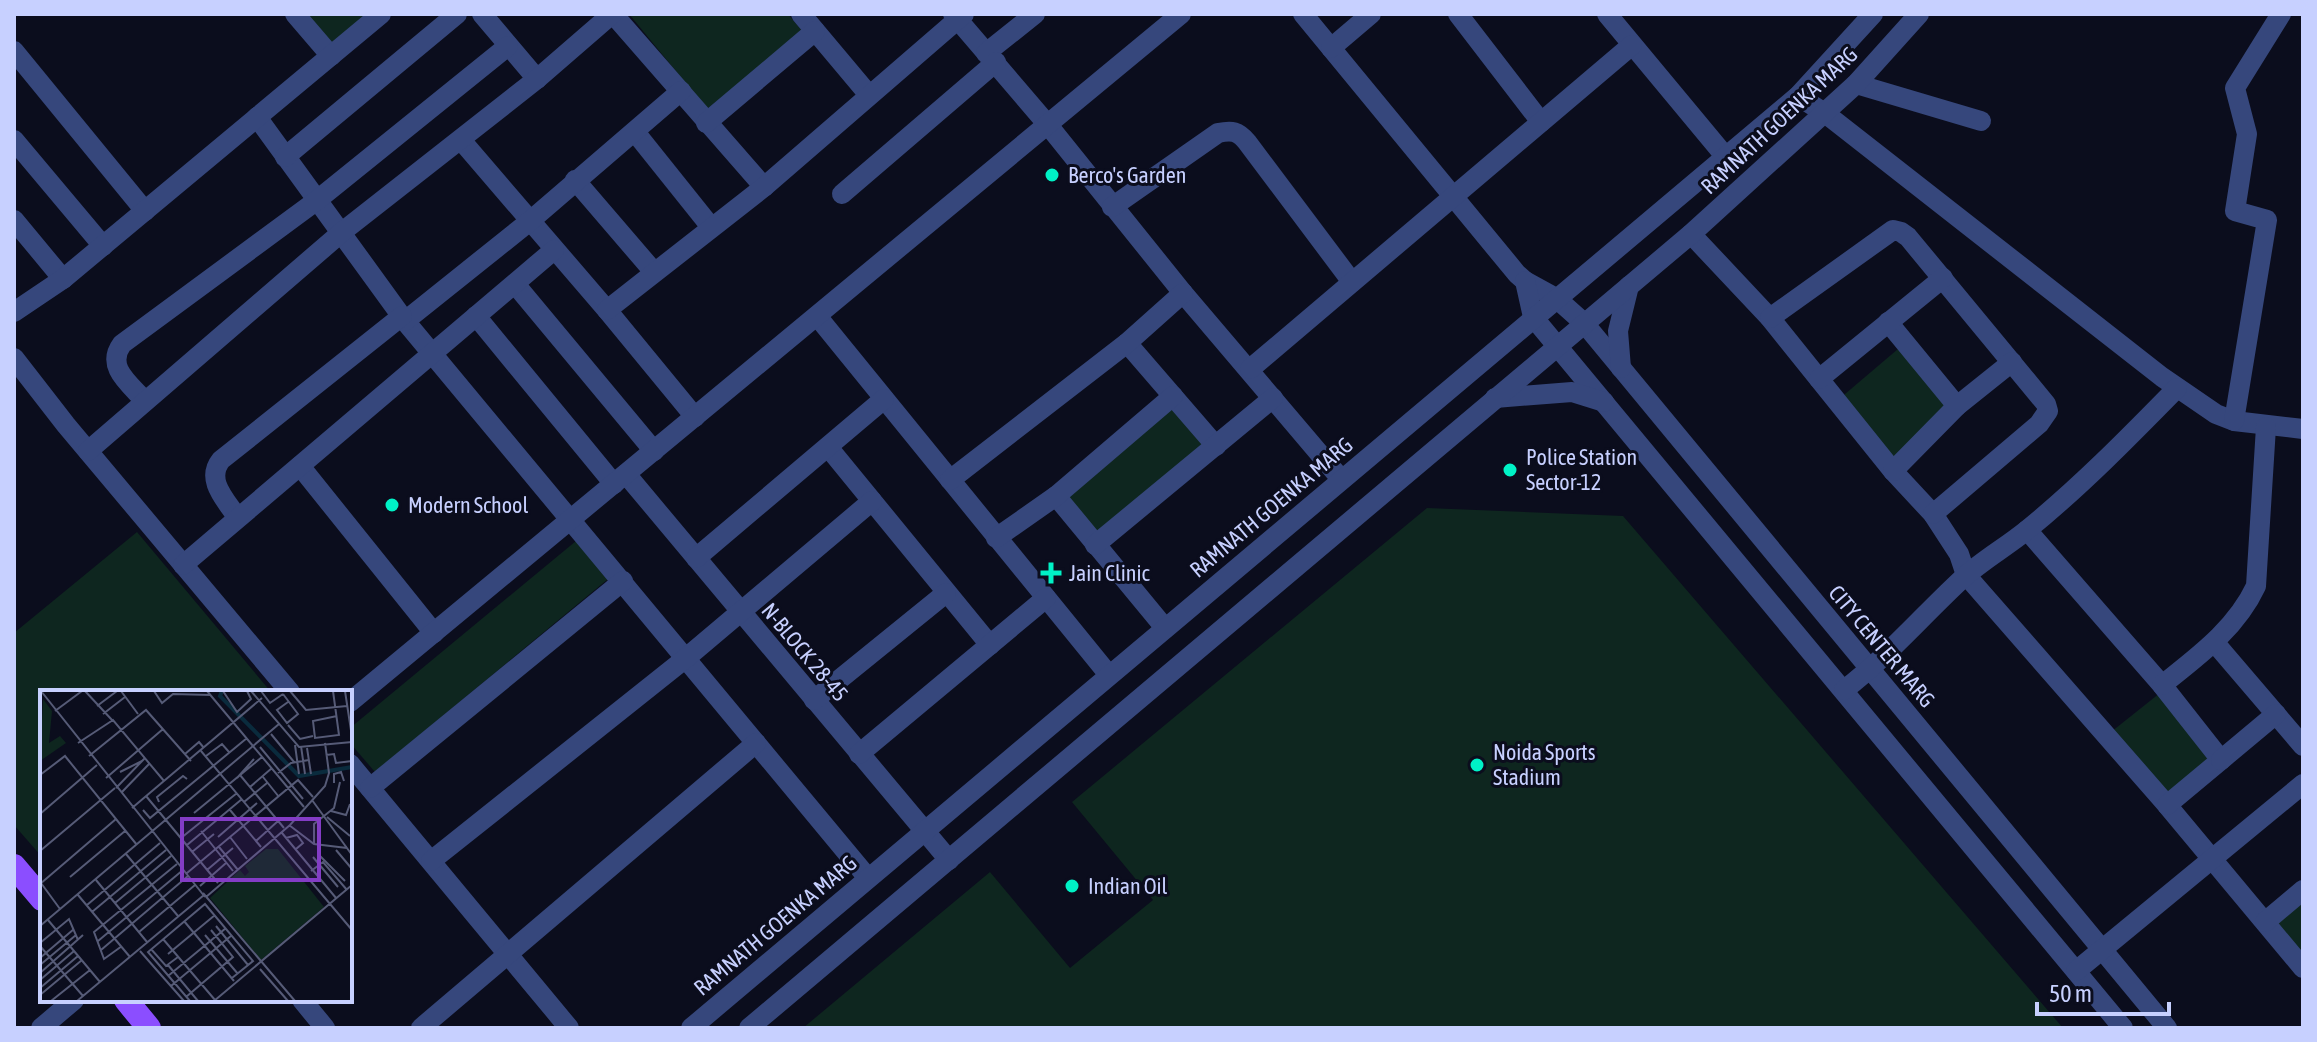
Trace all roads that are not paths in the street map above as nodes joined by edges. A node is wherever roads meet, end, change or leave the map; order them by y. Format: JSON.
{"nodes":[{"id":1,"x":295,"y":14,"type":"edge"},
{"id":2,"x":381,"y":14,"type":"edge"},
{"id":3,"x":457,"y":14,"type":"edge"},
{"id":4,"x":482,"y":14,"type":"edge"},
{"id":5,"x":612,"y":14,"type":"edge"},
{"id":6,"x":801,"y":14,"type":"edge"},
{"id":7,"x":1035,"y":14,"type":"edge"},
{"id":8,"x":1181,"y":14,"type":"edge"},
{"id":9,"x":1303,"y":14,"type":"edge"},
{"id":10,"x":1371,"y":14,"type":"edge"},
{"id":11,"x":1458,"y":14,"type":"edge"},
{"id":12,"x":1607,"y":14,"type":"edge"},
{"id":13,"x":1873,"y":14,"type":"edge"},
{"id":14,"x":1919,"y":14,"type":"edge"},
{"id":15,"x":2281,"y":14,"type":"edge"},
{"id":16,"x":958,"y":16,"type":"edge"},
{"id":17,"x":815,"y":31,"type":"junction"},
{"id":18,"x":1632,"y":45,"type":"junction"},
{"id":19,"x":508,"y":46,"type":"junction"},
{"id":20,"x":1331,"y":48,"type":"junction"},
{"id":21,"x":14,"y":51,"type":"edge"},
{"id":22,"x":331,"y":56,"type":"junction"},
{"id":23,"x":991,"y":58,"type":"junction"},
{"id":24,"x":21,"y":74,"type":"edge"},
{"id":25,"x":537,"y":79,"type":"junction"},
{"id":26,"x":1856,"y":84,"type":"junction"},
{"id":27,"x":681,"y":91,"type":"junction"},
{"id":28,"x":869,"y":95,"type":"junction"},
{"id":29,"x":1798,"y":96,"type":"junction"},
{"id":30,"x":1826,"y":114,"type":"junction"},
{"id":31,"x":257,"y":117,"type":"junction"},
{"id":32,"x":1981,"y":121,"type":"dead end"},
{"id":33,"x":1541,"y":122,"type":"junction"},
{"id":34,"x":706,"y":123,"type":"junction"},
{"id":35,"x":1048,"y":125,"type":"junction"},
{"id":36,"x":635,"y":132,"type":"junction"},
{"id":37,"x":14,"y":140,"type":"edge"},
{"id":38,"x":461,"y":140,"type":"junction"},
{"id":39,"x":1725,"y":156,"type":"junction"},
{"id":40,"x":285,"y":157,"type":"junction"},
{"id":41,"x":575,"y":180,"type":"junction"},
{"id":42,"x":764,"y":187,"type":"junction"},
{"id":43,"x":842,"y":194,"type":"dead end"},
{"id":44,"x":1453,"y":196,"type":"junction"},
{"id":45,"x":316,"y":201,"type":"junction"},
{"id":46,"x":1112,"y":207,"type":"junction"},
{"id":47,"x":145,"y":211,"type":"junction"},
{"id":48,"x":14,"y":220,"type":"edge"},
{"id":49,"x":530,"y":221,"type":"junction"},
{"id":50,"x":711,"y":227,"type":"junction"},
{"id":51,"x":342,"y":232,"type":"junction"},
{"id":52,"x":1691,"y":234,"type":"junction"},
{"id":53,"x":103,"y":246,"type":"junction"},
{"id":54,"x":554,"y":250,"type":"junction"},
{"id":55,"x":654,"y":272,"type":"junction"},
{"id":56,"x":1943,"y":278,"type":"junction"},
{"id":57,"x":63,"y":279,"type":"junction"},
{"id":58,"x":1525,"y":281,"type":"junction"},
{"id":59,"x":1352,"y":282,"type":"junction"},
{"id":60,"x":515,"y":284,"type":"junction"},
{"id":61,"x":1629,"y":286,"type":"junction"},
{"id":62,"x":1183,"y":293,"type":"junction"},
{"id":63,"x":1556,"y":298,"type":"junction"},
{"id":64,"x":18,"y":302,"type":"edge"},
{"id":65,"x":607,"y":310,"type":"junction"},
{"id":66,"x":476,"y":316,"type":"junction"},
{"id":67,"x":817,"y":316,"type":"junction"},
{"id":68,"x":1533,"y":317,"type":"junction"},
{"id":69,"x":1770,"y":318,"type":"junction"},
{"id":70,"x":404,"y":319,"type":"junction"},
{"id":71,"x":1888,"y":322,"type":"junction"},
{"id":72,"x":1584,"y":323,"type":"junction"},
{"id":73,"x":1127,"y":343,"type":"junction"},
{"id":74,"x":1558,"y":345,"type":"junction"},
{"id":75,"x":432,"y":353,"type":"junction"},
{"id":76,"x":14,"y":358,"type":"edge"},
{"id":77,"x":2012,"y":362,"type":"junction"},
{"id":78,"x":1250,"y":369,"type":"junction"},
{"id":79,"x":1621,"y":369,"type":"junction"},
{"id":80,"x":1819,"y":379,"type":"junction"},
{"id":81,"x":2177,"y":388,"type":"junction"},
{"id":82,"x":1173,"y":396,"type":"junction"},
{"id":83,"x":1273,"y":398,"type":"junction"},
{"id":84,"x":1495,"y":398,"type":"junction"},
{"id":85,"x":884,"y":399,"type":"junction"},
{"id":86,"x":145,"y":401,"type":"junction"},
{"id":87,"x":1604,"y":402,"type":"junction"},
{"id":88,"x":1957,"y":406,"type":"junction"},
{"id":89,"x":695,"y":417,"type":"junction"},
{"id":90,"x":2234,"y":421,"type":"junction"},
{"id":91,"x":2266,"y":427,"type":"junction"},
{"id":92,"x":2303,"y":429,"type":"edge"},
{"id":93,"x":1216,"y":446,"type":"junction"},
{"id":94,"x":828,"y":447,"type":"junction"},
{"id":95,"x":88,"y":451,"type":"junction"},
{"id":96,"x":654,"y":451,"type":"junction"},
{"id":97,"x":300,"y":466,"type":"junction"},
{"id":98,"x":1893,"y":471,"type":"junction"},
{"id":99,"x":620,"y":479,"type":"junction"},
{"id":100,"x":1341,"y":479,"type":"junction"},
{"id":101,"x":950,"y":480,"type":"junction"},
{"id":102,"x":1056,"y":496,"type":"junction"},
{"id":103,"x":872,"y":501,"type":"junction"},
{"id":104,"x":1933,"y":514,"type":"junction"},
{"id":105,"x":237,"y":517,"type":"junction"},
{"id":106,"x":572,"y":519,"type":"junction"},
{"id":107,"x":2027,"y":530,"type":"junction"},
{"id":108,"x":996,"y":538,"type":"junction"},
{"id":109,"x":1095,"y":545,"type":"junction"},
{"id":110,"x":696,"y":558,"type":"junction"},
{"id":111,"x":183,"y":565,"type":"junction"},
{"id":112,"x":1966,"y":575,"type":"junction"},
{"id":113,"x":623,"y":581,"type":"junction"},
{"id":114,"x":946,"y":593,"type":"junction"},
{"id":115,"x":1046,"y":598,"type":"junction"},
{"id":116,"x":740,"y":612,"type":"junction"},
{"id":117,"x":1165,"y":628,"type":"junction"},
{"id":118,"x":434,"y":633,"type":"junction"},
{"id":119,"x":2215,"y":643,"type":"junction"},
{"id":120,"x":990,"y":645,"type":"junction"},
{"id":121,"x":686,"y":658,"type":"junction"},
{"id":122,"x":1870,"y":670,"type":"junction"},
{"id":123,"x":1109,"y":675,"type":"junction"},
{"id":124,"x":2162,"y":685,"type":"junction"},
{"id":125,"x":288,"y":690,"type":"edge"},
{"id":126,"x":1844,"y":690,"type":"junction"},
{"id":127,"x":352,"y":700,"type":"edge"},
{"id":128,"x":814,"y":700,"type":"junction"},
{"id":129,"x":2276,"y":714,"type":"junction"},
{"id":130,"x":756,"y":743,"type":"junction"},
{"id":131,"x":2303,"y":746,"type":"edge"},
{"id":132,"x":859,"y":754,"type":"junction"},
{"id":133,"x":2221,"y":760,"type":"junction"},
{"id":134,"x":352,"y":766,"type":"edge"},
{"id":135,"x":2303,"y":784,"type":"edge"},
{"id":136,"x":370,"y":788,"type":"junction"},
{"id":137,"x":2167,"y":805,"type":"junction"},
{"id":138,"x":924,"y":831,"type":"junction"},
{"id":139,"x":2212,"y":859,"type":"junction"},
{"id":140,"x":949,"y":860,"type":"junction"},
{"id":141,"x":431,"y":861,"type":"junction"},
{"id":142,"x":14,"y":867,"type":"edge"},
{"id":143,"x":868,"y":878,"type":"junction"},
{"id":144,"x":2303,"y":890,"type":"edge"},
{"id":145,"x":40,"y":897,"type":"edge"},
{"id":146,"x":2265,"y":922,"type":"junction"},
{"id":147,"x":2102,"y":950,"type":"junction"},
{"id":148,"x":507,"y":954,"type":"junction"},
{"id":149,"x":2303,"y":968,"type":"edge"},
{"id":150,"x":2076,"y":971,"type":"junction"},
{"id":151,"x":72,"y":1002,"type":"edge"},
{"id":152,"x":128,"y":1002,"type":"edge"},
{"id":153,"x":304,"y":1002,"type":"edge"},
{"id":154,"x":41,"y":1028,"type":"edge"},
{"id":155,"x":149,"y":1028,"type":"edge"},
{"id":156,"x":325,"y":1028,"type":"edge"},
{"id":157,"x":421,"y":1028,"type":"edge"},
{"id":158,"x":569,"y":1028,"type":"edge"},
{"id":159,"x":691,"y":1028,"type":"edge"},
{"id":160,"x":749,"y":1028,"type":"edge"},
{"id":161,"x":2123,"y":1028,"type":"edge"},
{"id":162,"x":2167,"y":1028,"type":"edge"}],
"edges":[{"from":1,"to":22,"type":"street"},
{"from":2,"to":22,"type":"street"},
{"from":3,"to":40,"type":"street"},
{"from":4,"to":19,"type":"street"},
{"from":5,"to":25,"type":"street"},
{"from":5,"to":27,"type":"street"},
{"from":6,"to":17,"type":"street"},
{"from":7,"to":23,"type":"street"},
{"from":8,"to":35,"type":"street"},
{"from":9,"to":20,"type":"street"},
{"from":10,"to":20,"type":"street"},
{"from":11,"to":33,"type":"street"},
{"from":12,"to":18,"type":"street"},
{"from":13,"to":29,"type":"street","name":"RAMNATH GOENKA MARG"},
{"from":14,"to":26,"type":"street","name":"RAMNATH GOENKA MARG"},
{"from":15,"to":90,"type":"street"},
{"from":16,"to":23,"type":"street"},
{"from":16,"to":28,"type":"street"},
{"from":17,"to":28,"type":"street"},
{"from":17,"to":34,"type":"street"},
{"from":18,"to":33,"type":"street"},
{"from":18,"to":39,"type":"street"},
{"from":19,"to":25,"type":"street"},
{"from":19,"to":45,"type":"street"},
{"from":20,"to":44,"type":"street"},
{"from":21,"to":24,"type":"street"},
{"from":22,"to":31,"type":"street"},
{"from":23,"to":35,"type":"street"},
{"from":23,"to":43,"type":"street"},
{"from":24,"to":47,"type":"street"},
{"from":25,"to":38,"type":"street"},
{"from":26,"to":30,"type":"street","name":"RAMNATH GOENKA MARG"},
{"from":26,"to":32,"type":"street"},
{"from":27,"to":34,"type":"street"},
{"from":27,"to":36,"type":"street"},
{"from":28,"to":42,"type":"street"},
{"from":29,"to":30,"type":"street"},
{"from":29,"to":39,"type":"street","name":"RAMNATH GOENKA MARG"},
{"from":30,"to":52,"type":"street","name":"RAMNATH GOENKA MARG"},
{"from":30,"to":81,"type":"street"},
{"from":31,"to":40,"type":"street"},
{"from":31,"to":47,"type":"street"},
{"from":33,"to":44,"type":"street"},
{"from":34,"to":42,"type":"street"},
{"from":35,"to":46,"type":"street"},
{"from":35,"to":67,"type":"street"},
{"from":36,"to":41,"type":"street"},
{"from":36,"to":50,"type":"street"},
{"from":37,"to":53,"type":"street"},
{"from":38,"to":49,"type":"street"},
{"from":38,"to":51,"type":"street"},
{"from":39,"to":63,"type":"street","name":"RAMNATH GOENKA MARG"},
{"from":40,"to":45,"type":"street"},
{"from":41,"to":49,"type":"street"},
{"from":41,"to":55,"type":"street"},
{"from":42,"to":50,"type":"street"},
{"from":44,"to":58,"type":"street"},
{"from":44,"to":59,"type":"street"},
{"from":45,"to":51,"type":"street"},
{"from":45,"to":86,"type":"street"},
{"from":46,"to":59,"type":"street"},
{"from":46,"to":62,"type":"street"},
{"from":47,"to":53,"type":"street"},
{"from":48,"to":57,"type":"street"},
{"from":49,"to":54,"type":"street"},
{"from":49,"to":70,"type":"street"},
{"from":50,"to":55,"type":"street"},
{"from":51,"to":70,"type":"street"},
{"from":51,"to":86,"type":"street"},
{"from":52,"to":61,"type":"street","name":"RAMNATH GOENKA MARG"},
{"from":52,"to":69,"type":"street"},
{"from":53,"to":57,"type":"street"},
{"from":54,"to":60,"type":"street"},
{"from":54,"to":65,"type":"street"},
{"from":55,"to":65,"type":"street"},
{"from":56,"to":69,"type":"street"},
{"from":56,"to":71,"type":"street"},
{"from":56,"to":77,"type":"street"},
{"from":57,"to":64,"type":"street"},
{"from":58,"to":63,"type":"street","name":"CITY CENTER MARG"},
{"from":58,"to":68,"type":"street"},
{"from":59,"to":78,"type":"street"},
{"from":60,"to":66,"type":"street"},
{"from":60,"to":96,"type":"street"},
{"from":61,"to":72,"type":"street","name":"RAMNATH GOENKA MARG"},
{"from":61,"to":79,"type":"street"},
{"from":62,"to":73,"type":"street"},
{"from":62,"to":78,"type":"street"},
{"from":63,"to":68,"type":"street","name":"RAMNATH GOENKA MARG"},
{"from":63,"to":72,"type":"street","name":"CITY CENTER MARG"},
{"from":65,"to":89,"type":"street"},
{"from":66,"to":75,"type":"street"},
{"from":66,"to":99,"type":"street","name":"N-BLOCK 28-45"},
{"from":67,"to":85,"type":"street"},
{"from":67,"to":89,"type":"street"},
{"from":68,"to":74,"type":"street"},
{"from":68,"to":100,"type":"street","name":"RAMNATH GOENKA MARG"},
{"from":69,"to":80,"type":"street"},
{"from":70,"to":75,"type":"street"},
{"from":70,"to":105,"type":"street"},
{"from":71,"to":80,"type":"street"},
{"from":71,"to":88,"type":"street"},
{"from":72,"to":74,"type":"street","name":"RAMNATH GOENKA MARG"},
{"from":72,"to":79,"type":"street","name":"CITY CENTER MARG"},
{"from":73,"to":82,"type":"street"},
{"from":73,"to":101,"type":"street"},
{"from":74,"to":84,"type":"street","name":"RAMNATH GOENKA MARG"},
{"from":74,"to":87,"type":"street"},
{"from":75,"to":97,"type":"street"},
{"from":75,"to":106,"type":"street"},
{"from":76,"to":95,"type":"street"},
{"from":77,"to":88,"type":"street"},
{"from":77,"to":104,"type":"street"},
{"from":78,"to":83,"type":"street"},
{"from":79,"to":122,"type":"street","name":"CITY CENTER MARG"},
{"from":80,"to":98,"type":"street"},
{"from":81,"to":90,"type":"street"},
{"from":81,"to":107,"type":"street"},
{"from":82,"to":93,"type":"street"},
{"from":82,"to":102,"type":"street"},
{"from":83,"to":93,"type":"street"},
{"from":83,"to":100,"type":"street"},
{"from":84,"to":87,"type":"street"},
{"from":84,"to":140,"type":"street","name":"RAMNATH GOENKA MARG"},
{"from":85,"to":94,"type":"street"},
{"from":85,"to":101,"type":"street"},
{"from":86,"to":95,"type":"street"},
{"from":87,"to":126,"type":"street"},
{"from":88,"to":98,"type":"street"},
{"from":89,"to":96,"type":"street"},
{"from":90,"to":91,"type":"street"},
{"from":91,"to":92,"type":"street"},
{"from":91,"to":119,"type":"street"},
{"from":93,"to":109,"type":"street"},
{"from":94,"to":103,"type":"street"},
{"from":94,"to":110,"type":"street"},
{"from":95,"to":111,"type":"street"},
{"from":96,"to":99,"type":"street"},
{"from":97,"to":105,"type":"street"},
{"from":97,"to":118,"type":"street"},
{"from":98,"to":104,"type":"street"},
{"from":99,"to":106,"type":"street"},
{"from":99,"to":110,"type":"street","name":"N-BLOCK 28-45"},
{"from":100,"to":117,"type":"street","name":"RAMNATH GOENKA MARG"},
{"from":101,"to":108,"type":"street"},
{"from":102,"to":108,"type":"street"},
{"from":102,"to":109,"type":"street"},
{"from":103,"to":114,"type":"street"},
{"from":103,"to":116,"type":"street"},
{"from":104,"to":112,"type":"street"},
{"from":105,"to":111,"type":"street"},
{"from":106,"to":113,"type":"street"},
{"from":106,"to":118,"type":"street"},
{"from":107,"to":112,"type":"street"},
{"from":107,"to":124,"type":"street"},
{"from":108,"to":115,"type":"street"},
{"from":109,"to":117,"type":"street"},
{"from":110,"to":116,"type":"street","name":"N-BLOCK 28-45"},
{"from":111,"to":125,"type":"street"},
{"from":112,"to":122,"type":"street"},
{"from":112,"to":137,"type":"street"},
{"from":113,"to":121,"type":"street"},
{"from":113,"to":136,"type":"street"},
{"from":114,"to":120,"type":"street"},
{"from":114,"to":128,"type":"street"},
{"from":115,"to":120,"type":"street"},
{"from":115,"to":123,"type":"street"},
{"from":116,"to":121,"type":"street"},
{"from":116,"to":128,"type":"street","name":"N-BLOCK 28-45"},
{"from":117,"to":123,"type":"street","name":"RAMNATH GOENKA MARG"},
{"from":118,"to":127,"type":"street"},
{"from":119,"to":124,"type":"street"},
{"from":119,"to":129,"type":"street"},
{"from":120,"to":132,"type":"street"},
{"from":121,"to":130,"type":"street"},
{"from":121,"to":141,"type":"street"},
{"from":122,"to":126,"type":"street"},
{"from":122,"to":147,"type":"street","name":"CITY CENTER MARG"},
{"from":123,"to":138,"type":"street","name":"RAMNATH GOENKA MARG"},
{"from":124,"to":133,"type":"street"},
{"from":126,"to":150,"type":"street"},
{"from":128,"to":132,"type":"street","name":"N-BLOCK 28-45"},
{"from":129,"to":131,"type":"street"},
{"from":129,"to":133,"type":"street"},
{"from":130,"to":143,"type":"street"},
{"from":130,"to":148,"type":"street"},
{"from":132,"to":138,"type":"street","name":"N-BLOCK 28-45"},
{"from":133,"to":137,"type":"street"},
{"from":134,"to":136,"type":"street"},
{"from":135,"to":139,"type":"street"},
{"from":136,"to":141,"type":"street"},
{"from":137,"to":139,"type":"street"},
{"from":138,"to":140,"type":"street","name":"N-BLOCK 28-45"},
{"from":138,"to":143,"type":"street","name":"RAMNATH GOENKA MARG"},
{"from":139,"to":146,"type":"street"},
{"from":139,"to":147,"type":"street"},
{"from":140,"to":160,"type":"street","name":"RAMNATH GOENKA MARG"},
{"from":141,"to":148,"type":"street"},
{"from":142,"to":145,"type":"main road"},
{"from":143,"to":159,"type":"street","name":"RAMNATH GOENKA MARG"},
{"from":144,"to":146,"type":"street"},
{"from":146,"to":149,"type":"street"},
{"from":147,"to":150,"type":"street"},
{"from":147,"to":162,"type":"street","name":"CITY CENTER MARG"},
{"from":148,"to":157,"type":"street"},
{"from":148,"to":158,"type":"street"},
{"from":150,"to":161,"type":"street"},
{"from":151,"to":154,"type":"street"},
{"from":152,"to":155,"type":"main road"},
{"from":153,"to":156,"type":"street"}]}
